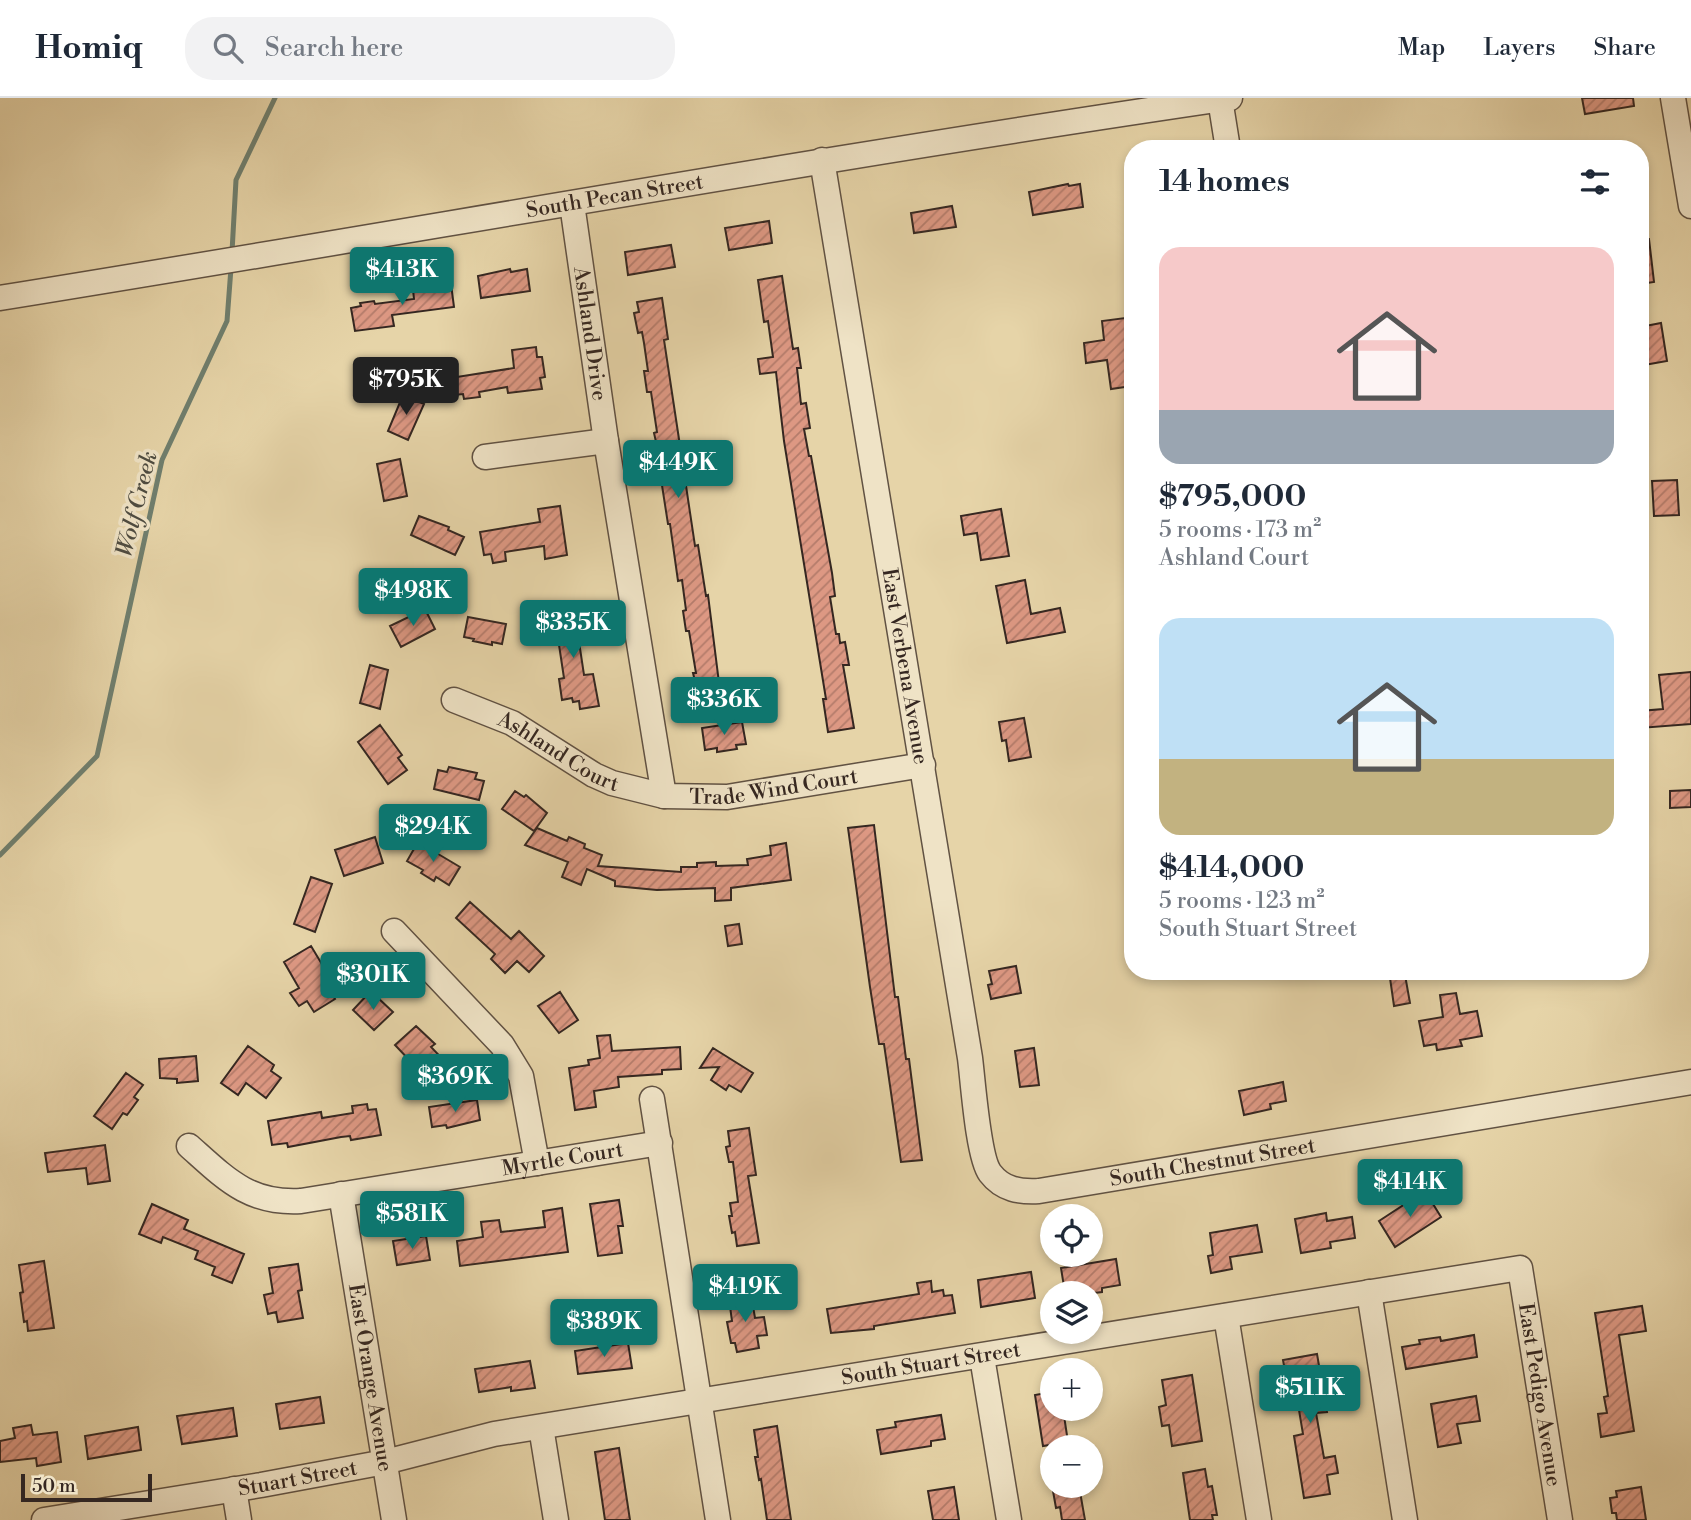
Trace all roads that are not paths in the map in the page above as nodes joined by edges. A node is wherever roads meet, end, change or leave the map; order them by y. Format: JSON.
{"nodes":[{"id":1,"x":1673,"y":98,"type":"edge"},
{"id":2,"x":1225,"y":99,"type":"edge"},
{"id":3,"x":1227,"y":140,"type":"edge"},
{"id":4,"x":822,"y":160,"type":"junction"},
{"id":5,"x":572,"y":204,"type":"junction"},
{"id":6,"x":1691,"y":206,"type":"edge"},
{"id":7,"x":0,"y":298,"type":"edge"},
{"id":8,"x":606,"y":441,"type":"junction"},
{"id":9,"x":485,"y":457,"type":"dead end"},
{"id":10,"x":454,"y":700,"type":"dead end"},
{"id":11,"x":923,"y":765,"type":"junction"},
{"id":12,"x":664,"y":796,"type":"junction"},
{"id":13,"x":394,"y":930,"type":"dead end"},
{"id":14,"x":1691,"y":1082,"type":"edge"},
{"id":15,"x":652,"y":1099,"type":"dead end"},
{"id":16,"x":660,"y":1143,"type":"junction"},
{"id":17,"x":190,"y":1146,"type":"dead end"},
{"id":18,"x":537,"y":1163,"type":"junction"},
{"id":19,"x":988,"y":1171,"type":"joint"},
{"id":20,"x":341,"y":1194,"type":"junction"},
{"id":21,"x":1520,"y":1268,"type":"joint"},
{"id":22,"x":1369,"y":1292,"type":"junction"},
{"id":23,"x":1226,"y":1316,"type":"junction"},
{"id":24,"x":982,"y":1357,"type":"junction"},
{"id":25,"x":699,"y":1400,"type":"junction"},
{"id":26,"x":541,"y":1427,"type":"junction"},
{"id":27,"x":385,"y":1462,"type":"junction"},
{"id":28,"x":234,"y":1489,"type":"junction"},
{"id":29,"x":44,"y":1520,"type":"edge"},
{"id":30,"x":239,"y":1520,"type":"edge"},
{"id":31,"x":394,"y":1520,"type":"edge"},
{"id":32,"x":556,"y":1520,"type":"edge"},
{"id":33,"x":718,"y":1520,"type":"edge"},
{"id":34,"x":1009,"y":1520,"type":"edge"},
{"id":35,"x":1259,"y":1520,"type":"edge"},
{"id":36,"x":1405,"y":1520,"type":"edge"},
{"id":37,"x":1560,"y":1520,"type":"edge"}],
"edges":[{"from":1,"to":6,"type":"street"},
{"from":2,"to":3,"type":"street"},
{"from":2,"to":4,"type":"street","name":"South Pecan Street"},
{"from":4,"to":5,"type":"street","name":"South Pecan Street"},
{"from":4,"to":11,"type":"street","name":"East Verbena Avenue"},
{"from":5,"to":7,"type":"street","name":"South Pecan Street"},
{"from":5,"to":8,"type":"street","name":"Ashland Drive"},
{"from":8,"to":9,"type":"street"},
{"from":8,"to":12,"type":"street","name":"Ashland Drive"},
{"from":10,"to":12,"type":"street","name":"Ashland Court"},
{"from":11,"to":12,"type":"street","name":"Trade Wind Court"},
{"from":11,"to":19,"type":"street","name":"East Verbena Avenue"},
{"from":13,"to":18,"type":"street"},
{"from":14,"to":19,"type":"street","name":"South Chestnut Street"},
{"from":15,"to":16,"type":"street"},
{"from":16,"to":18,"type":"street","name":"Myrtle Court"},
{"from":16,"to":25,"type":"street"},
{"from":17,"to":20,"type":"street","name":"Myrtle Court"},
{"from":18,"to":20,"type":"street","name":"Myrtle Court"},
{"from":20,"to":27,"type":"street","name":"East Orange Avenue"},
{"from":21,"to":22,"type":"street","name":"South Stuart Street"},
{"from":21,"to":37,"type":"street","name":"East Pedigo Avenue"},
{"from":22,"to":23,"type":"street","name":"South Stuart Street"},
{"from":22,"to":36,"type":"street"},
{"from":23,"to":24,"type":"street","name":"South Stuart Street"},
{"from":23,"to":35,"type":"street"},
{"from":24,"to":25,"type":"street","name":"South Stuart Street"},
{"from":24,"to":34,"type":"street"},
{"from":25,"to":26,"type":"street","name":"South Stuart Street"},
{"from":25,"to":33,"type":"street"},
{"from":26,"to":27,"type":"street","name":"South Stuart Street"},
{"from":26,"to":32,"type":"street"},
{"from":27,"to":28,"type":"street","name":"Stuart Street"},
{"from":27,"to":31,"type":"street","name":"East Orange Avenue"},
{"from":28,"to":29,"type":"street","name":"Stuart Street"},
{"from":28,"to":30,"type":"street"}]}
